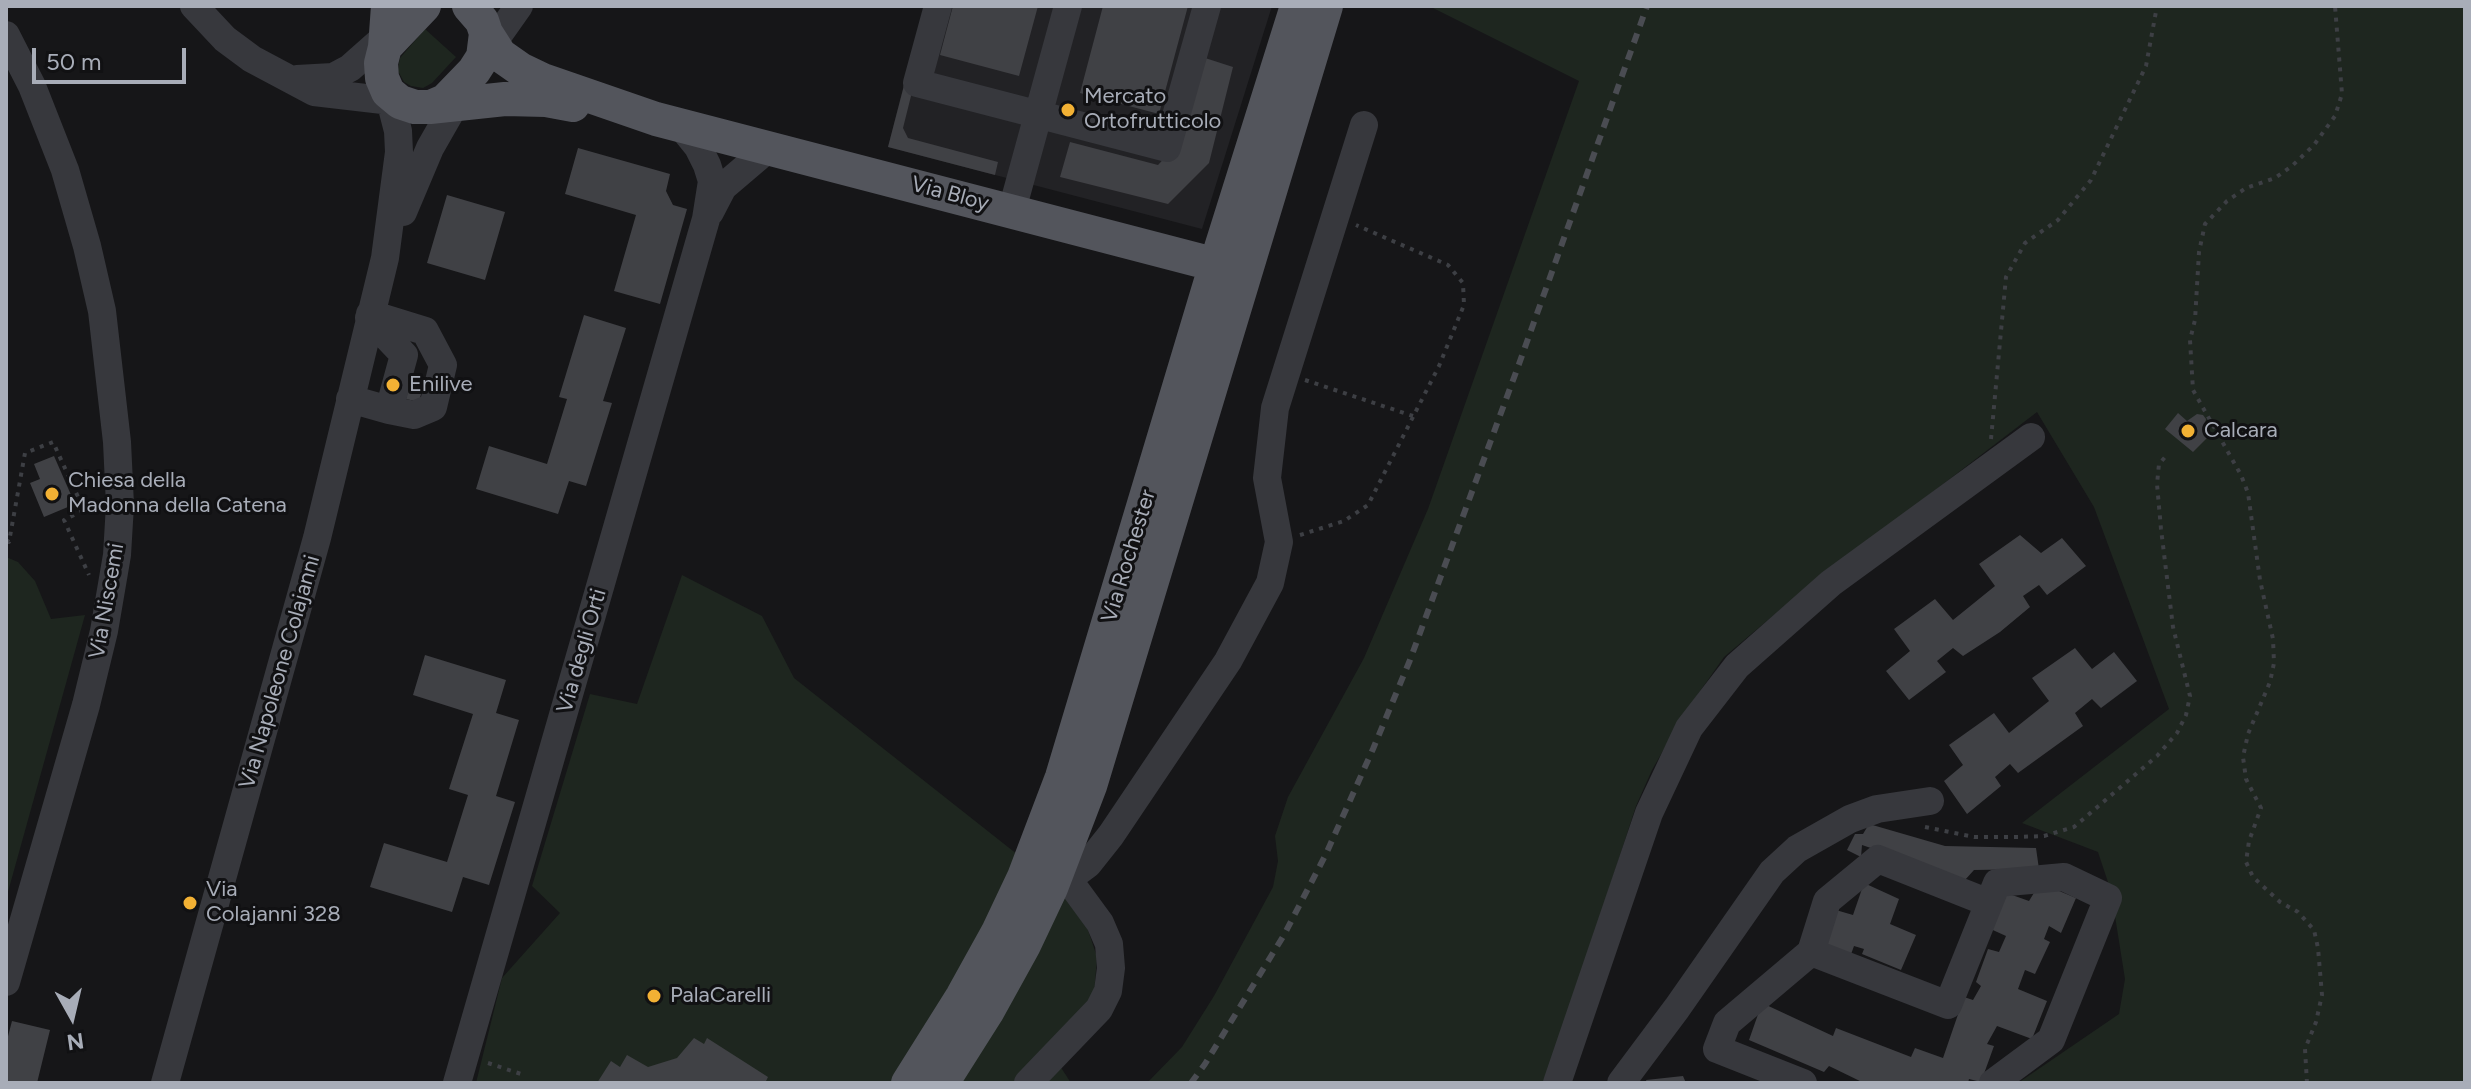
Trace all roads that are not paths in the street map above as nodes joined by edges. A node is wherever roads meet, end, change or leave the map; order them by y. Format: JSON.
{"nodes":[{"id":1,"x":194,"y":6,"type":"edge"},
{"id":2,"x":519,"y":6,"type":"edge"},
{"id":3,"x":938,"y":6,"type":"edge"},
{"id":4,"x":1068,"y":6,"type":"edge"},
{"id":5,"x":1207,"y":6,"type":"edge"},
{"id":6,"x":1297,"y":6,"type":"edge"},
{"id":7,"x":1326,"y":6,"type":"edge"},
{"id":8,"x":401,"y":21,"type":"edge"},
{"id":9,"x":6,"y":35,"type":"edge"},
{"id":10,"x":481,"y":42,"type":"edge"},
{"id":11,"x":288,"y":78,"type":"junction"},
{"id":12,"x":411,"y":106,"type":"junction"},
{"id":13,"x":1039,"y":114,"type":"junction"},
{"id":14,"x":668,"y":122,"type":"junction"},
{"id":15,"x":1364,"y":125,"type":"dead end"},
{"id":16,"x":733,"y":138,"type":"junction"},
{"id":17,"x":770,"y":147,"type":"junction"},
{"id":18,"x":717,"y":184,"type":"junction"},
{"id":19,"x":1012,"y":210,"type":"junction"},
{"id":20,"x":385,"y":258,"type":"junction"},
{"id":21,"x":1230,"y":268,"type":"junction"},
{"id":22,"x":370,"y":316,"type":"junction"},
{"id":23,"x":350,"y":399,"type":"junction"},
{"id":24,"x":389,"y":410,"type":"junction"},
{"id":25,"x":2031,"y":437,"type":"dead end"},
{"id":26,"x":1926,"y":814,"type":"road end"},
{"id":27,"x":1063,"y":873,"type":"junction"},
{"id":28,"x":1989,"y":903,"type":"junction"},
{"id":29,"x":1811,"y":952,"type":"junction"},
{"id":30,"x":6,"y":982,"type":"edge"},
{"id":31,"x":165,"y":1083,"type":"edge"},
{"id":32,"x":457,"y":1083,"type":"edge"},
{"id":33,"x":908,"y":1083,"type":"edge"},
{"id":34,"x":942,"y":1083,"type":"edge"},
{"id":35,"x":1028,"y":1083,"type":"edge"},
{"id":36,"x":1557,"y":1083,"type":"edge"},
{"id":37,"x":1621,"y":1083,"type":"edge"},
{"id":38,"x":1803,"y":1083,"type":"edge"},
{"id":39,"x":1993,"y":1083,"type":"edge"}],
"edges":[{"from":1,"to":11,"type":"street"},
{"from":2,"to":10,"type":"street"},
{"from":3,"to":13,"type":"street"},
{"from":4,"to":13,"type":"street"},
{"from":5,"to":13,"type":"street"},
{"from":6,"to":21,"type":"main road","name":"Via Rochester"},
{"from":7,"to":21,"type":"main road","name":"Via Rochester"},
{"from":8,"to":11,"type":"street"},
{"from":8,"to":12,"type":"main road"},
{"from":9,"to":30,"type":"street","name":"Via Niscemi"},
{"from":10,"to":12,"type":"main road"},
{"from":10,"to":14,"type":"main road"},
{"from":11,"to":12,"type":"street"},
{"from":12,"to":14,"type":"main road"},
{"from":12,"to":20,"type":"street"},
{"from":12,"to":20,"type":"street"},
{"from":13,"to":19,"type":"street"},
{"from":14,"to":16,"type":"main road","name":"Via Bloy"},
{"from":14,"to":18,"type":"street"},
{"from":15,"to":27,"type":"street"},
{"from":16,"to":17,"type":"main road","name":"Via Bloy"},
{"from":16,"to":18,"type":"street","name":"Via degli Orti"},
{"from":17,"to":18,"type":"street"},
{"from":17,"to":19,"type":"main road","name":"Via Bloy"},
{"from":18,"to":32,"type":"street","name":"Via degli Orti"},
{"from":19,"to":21,"type":"main road","name":"Via Bloy"},
{"from":20,"to":22,"type":"street","name":"Via Napoleone Colajanni"},
{"from":21,"to":27,"type":"main road","name":"Via Rochester"},
{"from":21,"to":33,"type":"main road","name":"Via Rochester"},
{"from":22,"to":23,"type":"street","name":"Via Napoleone Colajanni"},
{"from":22,"to":24,"type":"street"},
{"from":22,"to":24,"type":"street"},
{"from":23,"to":24,"type":"street"},
{"from":23,"to":31,"type":"street","name":"Via Napoleone Colajanni"},
{"from":25,"to":36,"type":"street"},
{"from":26,"to":37,"type":"street"},
{"from":27,"to":34,"type":"main road","name":"Via Rochester"},
{"from":27,"to":35,"type":"street"},
{"from":28,"to":29,"type":"street"},
{"from":28,"to":29,"type":"street"},
{"from":28,"to":39,"type":"street"},
{"from":29,"to":38,"type":"street"}]}
